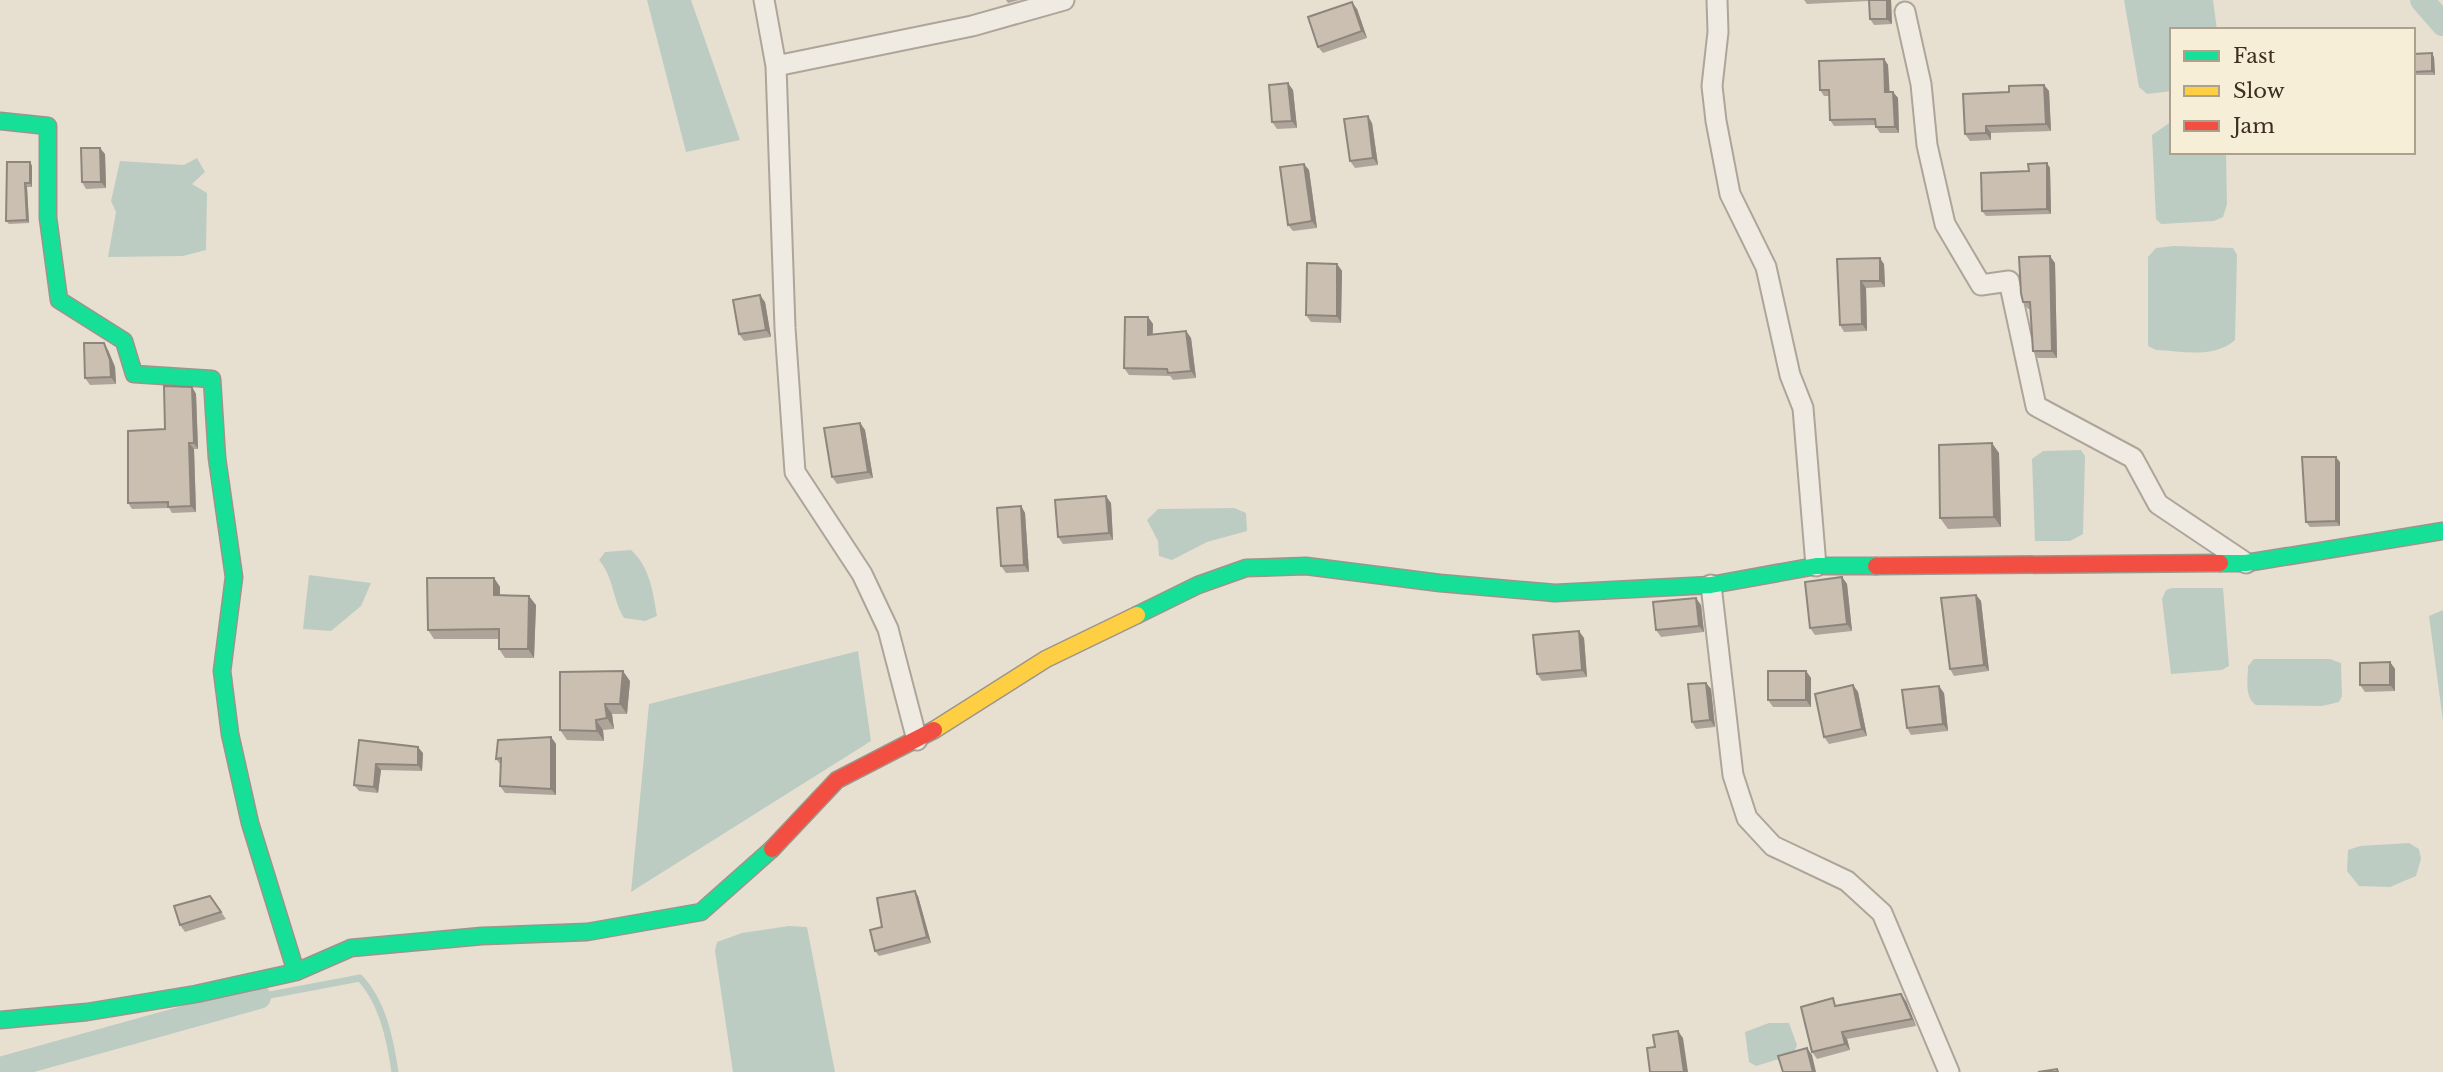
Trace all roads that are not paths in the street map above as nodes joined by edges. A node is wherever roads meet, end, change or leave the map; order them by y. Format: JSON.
{"nodes":[{"id":1,"x":764,"y":0,"type":"edge"},
{"id":2,"x":1064,"y":0,"type":"edge"},
{"id":3,"x":1717,"y":0,"type":"edge"},
{"id":4,"x":1905,"y":12,"type":"dead end"},
{"id":5,"x":776,"y":66,"type":"junction"},
{"id":6,"x":0,"y":121,"type":"edge"},
{"id":7,"x":2443,"y":531,"type":"edge"},
{"id":8,"x":2246,"y":563,"type":"junction"},
{"id":9,"x":1816,"y":566,"type":"junction"},
{"id":10,"x":1711,"y":584,"type":"junction"},
{"id":11,"x":916,"y":740,"type":"junction"},
{"id":12,"x":296,"y":972,"type":"junction"},
{"id":13,"x":0,"y":1020,"type":"edge"},
{"id":14,"x":1949,"y":1072,"type":"edge"}],
"edges":[{"from":1,"to":5,"type":"street"},
{"from":2,"to":5,"type":"street"},
{"from":3,"to":9,"type":"street"},
{"from":4,"to":8,"type":"street"},
{"from":5,"to":11,"type":"street"},
{"from":6,"to":12,"type":"street"},
{"from":7,"to":8,"type":"street"},
{"from":8,"to":9,"type":"street"},
{"from":9,"to":10,"type":"street"},
{"from":10,"to":11,"type":"street"},
{"from":10,"to":14,"type":"street"},
{"from":11,"to":12,"type":"street"},
{"from":12,"to":13,"type":"street"}]}
